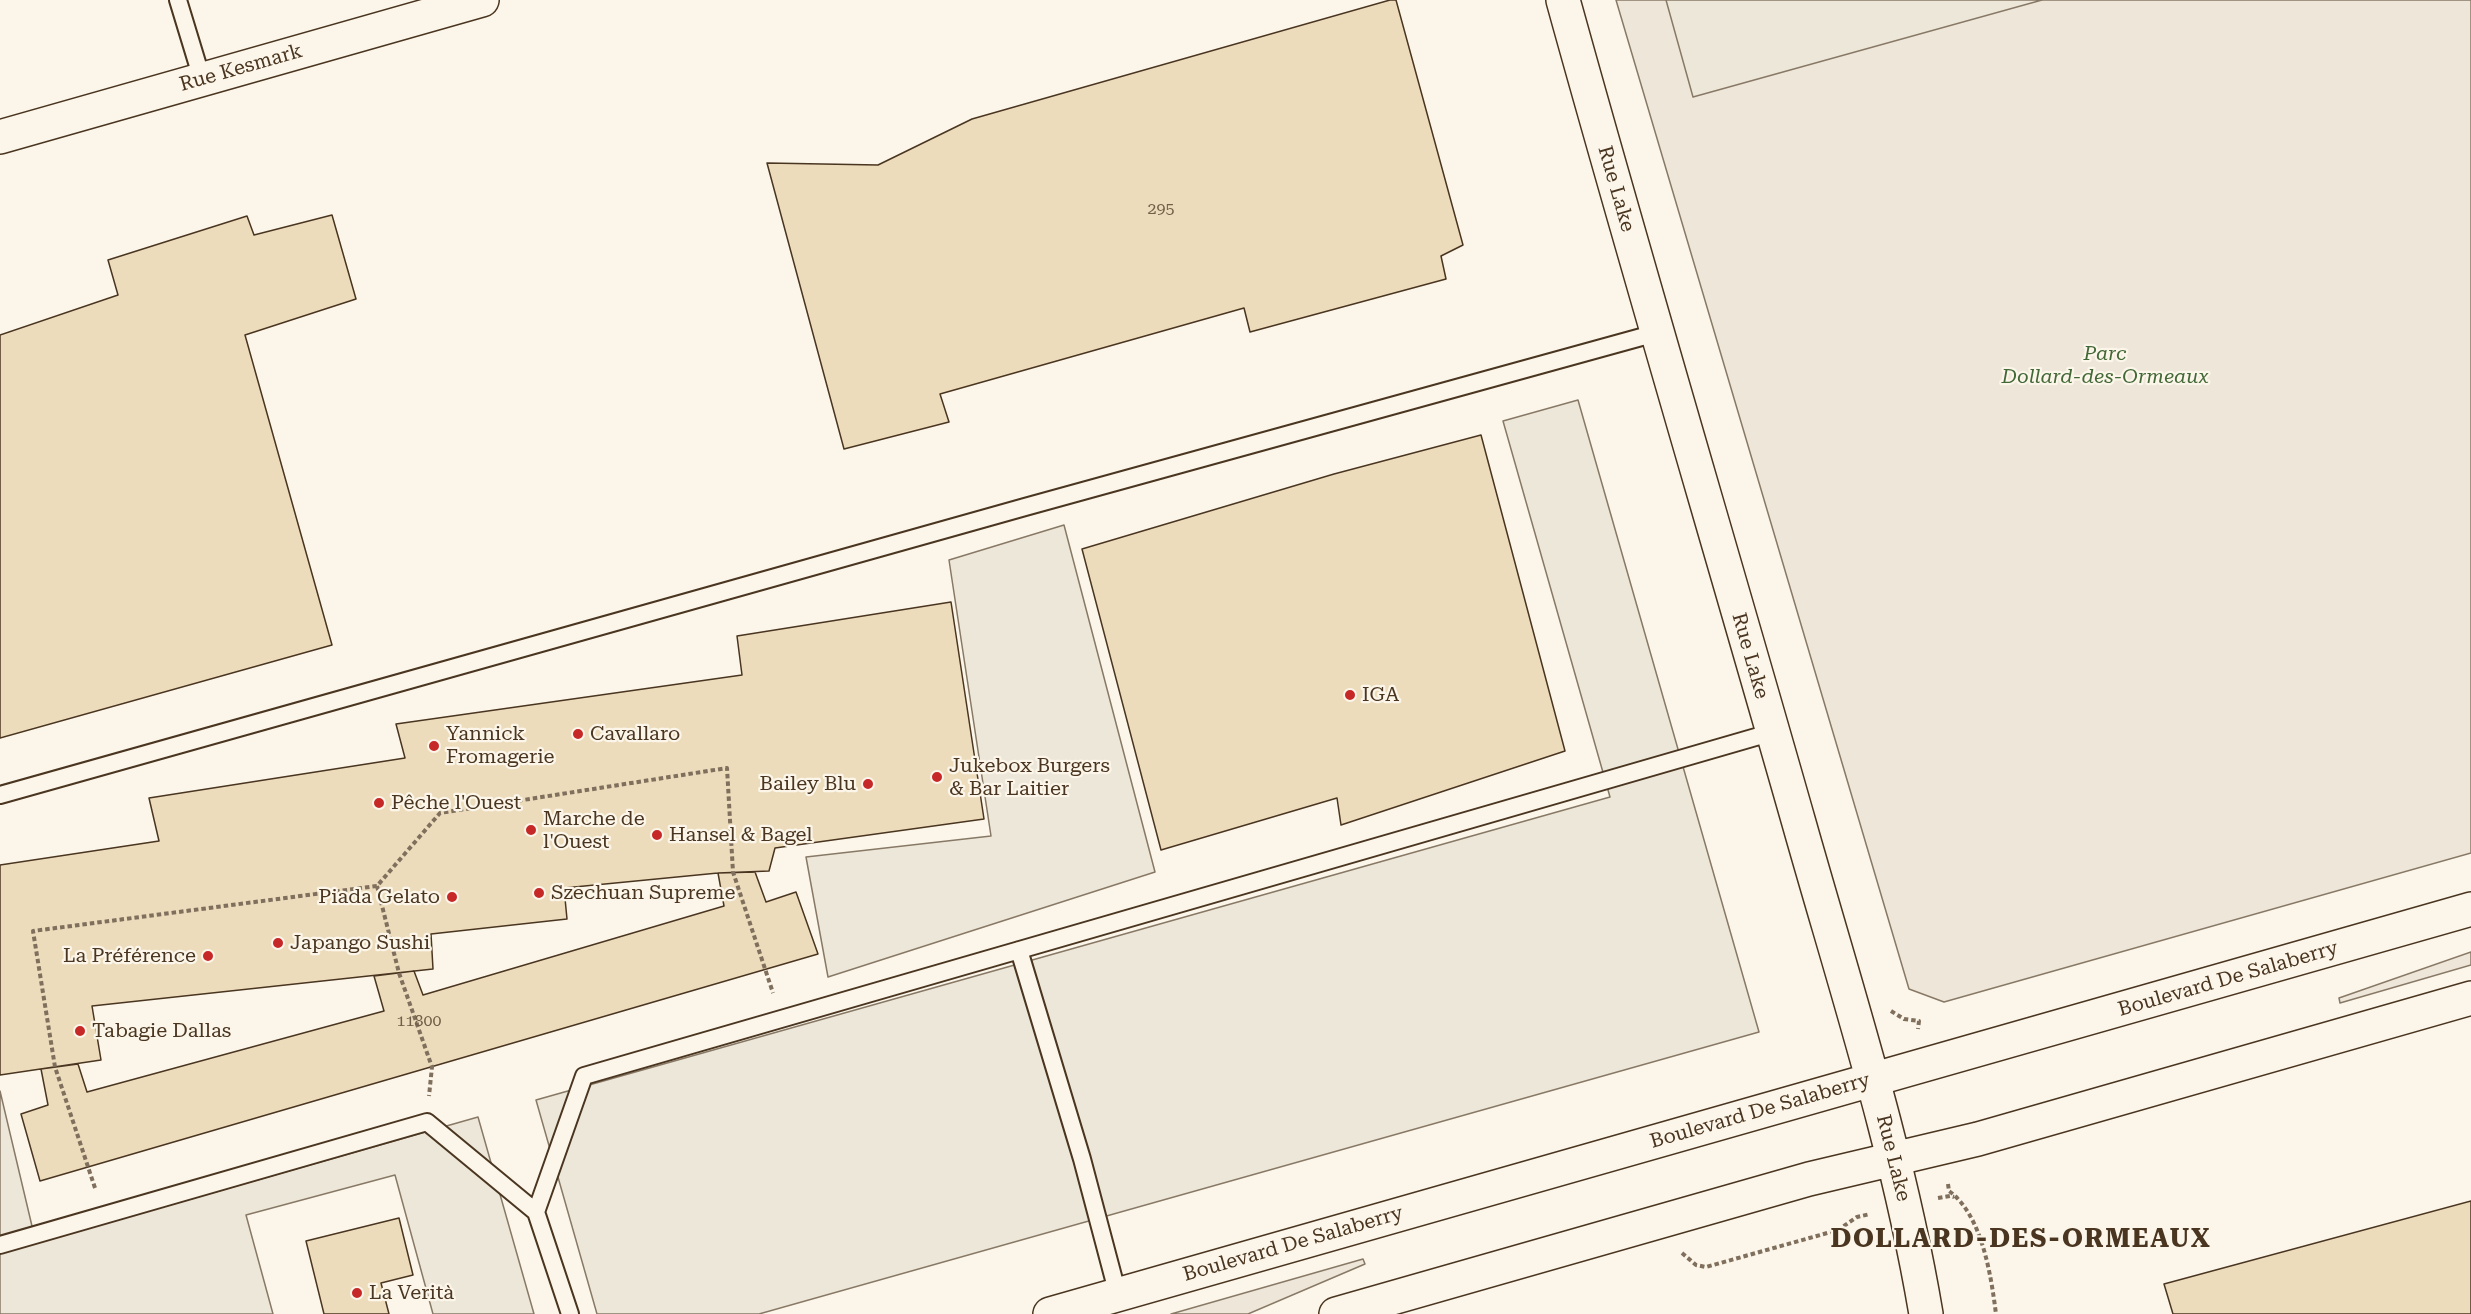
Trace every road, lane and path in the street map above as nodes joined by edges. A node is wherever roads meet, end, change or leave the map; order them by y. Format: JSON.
{"nodes":[{"id":1,"x":178,"y":0,"type":"edge"},
{"id":2,"x":482,"y":0,"type":"edge"},
{"id":3,"x":1563,"y":0,"type":"edge"},
{"id":4,"x":202,"y":79,"type":"junction"},
{"id":5,"x":0,"y":137,"type":"edge"},
{"id":6,"x":1656,"y":333,"type":"junction"},
{"id":7,"x":1773,"y":732,"type":"junction"},
{"id":8,"x":0,"y":795,"type":"edge"},
{"id":9,"x":377,"y":886,"type":"junction"},
{"id":10,"x":2471,"y":909,"type":"edge"},
{"id":11,"x":1019,"y":950,"type":"junction"},
{"id":12,"x":2471,"y":998,"type":"edge"},
{"id":13,"x":781,"y":1019,"type":"junction"},
{"id":14,"x":1873,"y":1080,"type":"junction"},
{"id":15,"x":428,"y":1122,"type":"junction"},
{"id":16,"x":1894,"y":1160,"type":"junction"},
{"id":17,"x":1958,"y":1198,"type":"dead end"},
{"id":18,"x":536,"y":1212,"type":"junction"},
{"id":19,"x":105,"y":1214,"type":"junction"},
{"id":20,"x":1848,"y":1223,"type":"dead end"},
{"id":21,"x":0,"y":1245,"type":"edge"},
{"id":22,"x":1690,"y":1260,"type":"dead end"},
{"id":23,"x":1118,"y":1294,"type":"junction"},
{"id":24,"x":570,"y":1314,"type":"edge"},
{"id":25,"x":1050,"y":1314,"type":"edge"},
{"id":26,"x":1336,"y":1314,"type":"edge"},
{"id":27,"x":1926,"y":1314,"type":"edge"},
{"id":28,"x":1996,"y":1314,"type":"edge"}],
"edges":[{"from":1,"to":4,"type":"lane"},
{"from":2,"to":4,"type":"street","name":"Rue Kesmark"},
{"from":3,"to":6,"type":"street","name":"Rue Lake"},
{"from":4,"to":5,"type":"street","name":"Rue Kesmark"},
{"from":6,"to":7,"type":"street","name":"Rue Lake"},
{"from":6,"to":8,"type":"lane"},
{"from":7,"to":11,"type":"lane"},
{"from":7,"to":14,"type":"street","name":"Rue Lake"},
{"from":9,"to":13,"type":"path"},
{"from":9,"to":15,"type":"path"},
{"from":9,"to":19,"type":"path"},
{"from":10,"to":14,"type":"street","name":"Boulevard De Salaberry"},
{"from":11,"to":13,"type":"lane"},
{"from":11,"to":23,"type":"lane"},
{"from":12,"to":16,"type":"street"},
{"from":13,"to":18,"type":"lane"},
{"from":14,"to":16,"type":"street","name":"Rue Lake"},
{"from":14,"to":23,"type":"street","name":"Boulevard De Salaberry"},
{"from":15,"to":18,"type":"lane"},
{"from":15,"to":19,"type":"lane"},
{"from":16,"to":26,"type":"street"},
{"from":16,"to":27,"type":"street","name":"Rue Lake"},
{"from":17,"to":28,"type":"path"},
{"from":18,"to":24,"type":"lane"},
{"from":19,"to":21,"type":"lane"},
{"from":20,"to":22,"type":"path"},
{"from":23,"to":25,"type":"street","name":"Boulevard De Salaberry"}]}
